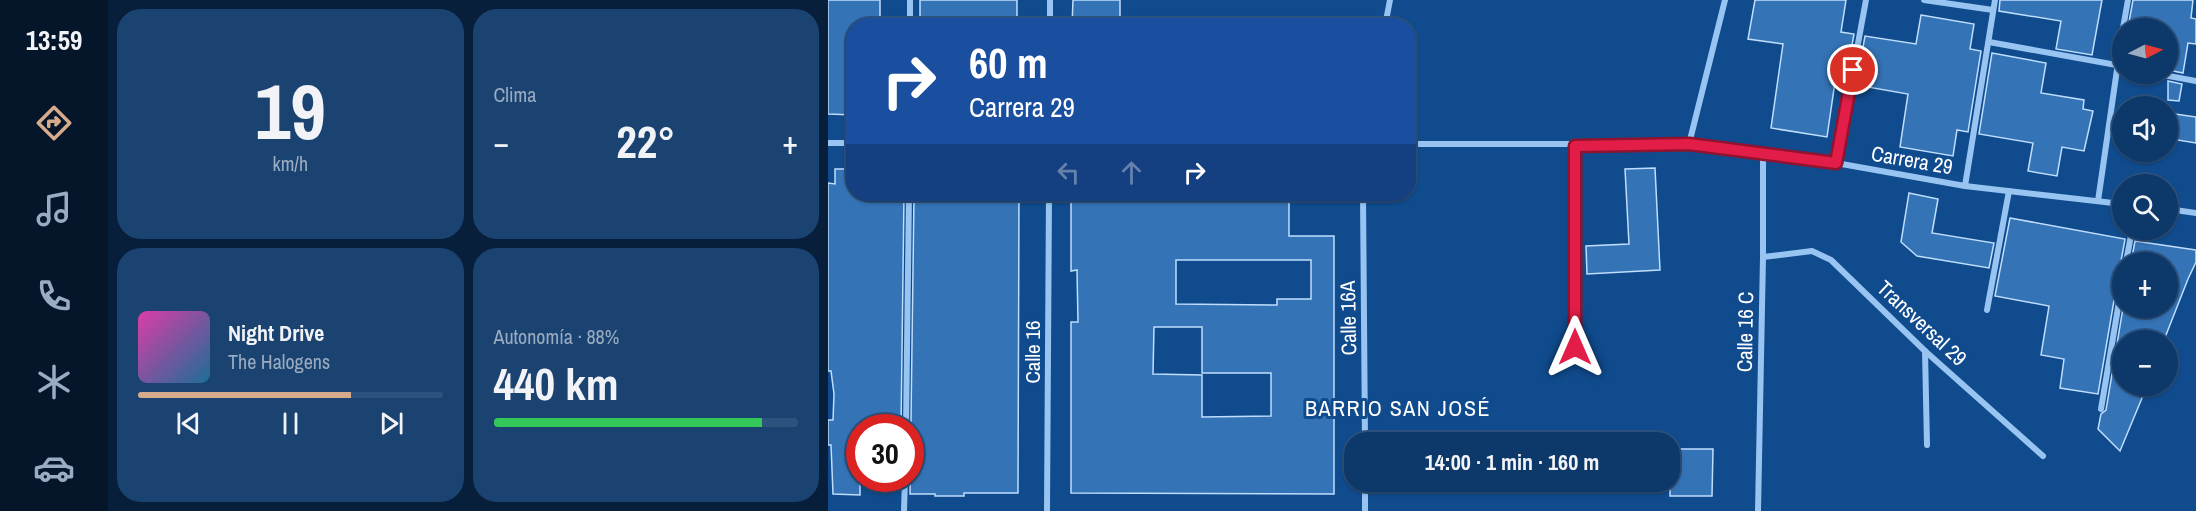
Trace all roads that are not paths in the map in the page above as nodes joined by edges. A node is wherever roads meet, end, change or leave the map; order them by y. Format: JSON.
{"nodes":[{"id":1,"x":910,"y":0,"type":"edge"},
{"id":2,"x":1050,"y":0,"type":"edge"},
{"id":3,"x":1390,"y":0,"type":"edge"},
{"id":4,"x":1725,"y":0,"type":"edge"},
{"id":5,"x":1866,"y":0,"type":"edge"},
{"id":6,"x":1924,"y":0,"type":"edge"},
{"id":7,"x":1995,"y":0,"type":"edge"},
{"id":8,"x":2128,"y":0,"type":"edge"},
{"id":9,"x":1994,"y":10,"type":"junction"},
{"id":10,"x":910,"y":18,"type":"edge"},
{"id":11,"x":1050,"y":18,"type":"edge"},
{"id":12,"x":1387,"y":18,"type":"edge"},
{"id":13,"x":2125,"y":18,"type":"edge"},
{"id":14,"x":1989,"y":42,"type":"junction"},
{"id":15,"x":2112,"y":65,"type":"edge"},
{"id":16,"x":2178,"y":78,"type":"edge"},
{"id":17,"x":2196,"y":81,"type":"edge"},
{"id":18,"x":2117,"y":84,"type":"edge"},
{"id":19,"x":828,"y":143,"type":"edge"},
{"id":20,"x":846,"y":143,"type":"edge"},
{"id":21,"x":1416,"y":144,"type":"edge"},
{"id":22,"x":1689,"y":144,"type":"junction"},
{"id":23,"x":1575,"y":146,"type":"junction"},
{"id":24,"x":1763,"y":154,"type":"junction"},
{"id":25,"x":1836,"y":163,"type":"junction"},
{"id":26,"x":1965,"y":186,"type":"junction"},
{"id":27,"x":2009,"y":191,"type":"junction"},
{"id":28,"x":909,"y":201,"type":"edge"},
{"id":29,"x":1049,"y":201,"type":"edge"},
{"id":30,"x":1363,"y":201,"type":"edge"},
{"id":31,"x":2098,"y":201,"type":"junction"},
{"id":32,"x":2112,"y":203,"type":"edge"},
{"id":33,"x":2178,"y":210,"type":"edge"},
{"id":34,"x":2196,"y":213,"type":"edge"},
{"id":35,"x":1763,"y":257,"type":"junction"},
{"id":36,"x":1987,"y":310,"type":"dead end"},
{"id":37,"x":2116,"y":318,"type":"edge"},
{"id":38,"x":1575,"y":347,"type":"dead end"},
{"id":39,"x":1925,"y":351,"type":"junction"},
{"id":40,"x":2101,"y":409,"type":"dead end"},
{"id":41,"x":906,"y":414,"type":"edge"},
{"id":42,"x":1365,"y":432,"type":"edge"},
{"id":43,"x":1927,"y":445,"type":"dead end"},
{"id":44,"x":2043,"y":456,"type":"dead end"},
{"id":45,"x":905,"y":492,"type":"edge"},
{"id":46,"x":1365,"y":492,"type":"edge"},
{"id":47,"x":904,"y":511,"type":"edge"},
{"id":48,"x":1047,"y":511,"type":"edge"},
{"id":49,"x":1365,"y":511,"type":"edge"},
{"id":50,"x":1758,"y":511,"type":"edge"}],
"edges":[{"from":1,"to":10,"type":"street"},
{"from":2,"to":11,"type":"street"},
{"from":3,"to":12,"type":"street"},
{"from":4,"to":22,"type":"street"},
{"from":5,"to":25,"type":"street"},
{"from":6,"to":9,"type":"street"},
{"from":7,"to":9,"type":"street"},
{"from":8,"to":13,"type":"street"},
{"from":9,"to":14,"type":"street"},
{"from":14,"to":15,"type":"street"},
{"from":14,"to":26,"type":"street"},
{"from":16,"to":17,"type":"street"},
{"from":18,"to":31,"type":"street"},
{"from":19,"to":20,"type":"street"},
{"from":21,"to":23,"type":"street","name":"Carrera 29"},
{"from":22,"to":23,"type":"street","name":"Carrera 29"},
{"from":22,"to":24,"type":"street","name":"Carrera 29"},
{"from":23,"to":38,"type":"street"},
{"from":24,"to":25,"type":"street","name":"Carrera 29"},
{"from":24,"to":35,"type":"street","name":"Calle 16 C"},
{"from":25,"to":26,"type":"street","name":"Carrera 29"},
{"from":26,"to":27,"type":"street","name":"Carrera 29"},
{"from":27,"to":31,"type":"street","name":"Carrera 29"},
{"from":27,"to":36,"type":"street"},
{"from":28,"to":41,"type":"street"},
{"from":29,"to":48,"type":"street","name":"Calle 16"},
{"from":30,"to":42,"type":"street","name":"Calle 16A"},
{"from":31,"to":32,"type":"street","name":"Carrera 29"},
{"from":33,"to":34,"type":"street"},
{"from":35,"to":39,"type":"street","name":"Transversal 29"},
{"from":35,"to":50,"type":"street","name":"Calle 16 C"},
{"from":37,"to":40,"type":"street"},
{"from":39,"to":43,"type":"street"},
{"from":39,"to":44,"type":"street","name":"Transversal 29"},
{"from":45,"to":47,"type":"street"},
{"from":46,"to":49,"type":"street"}]}
